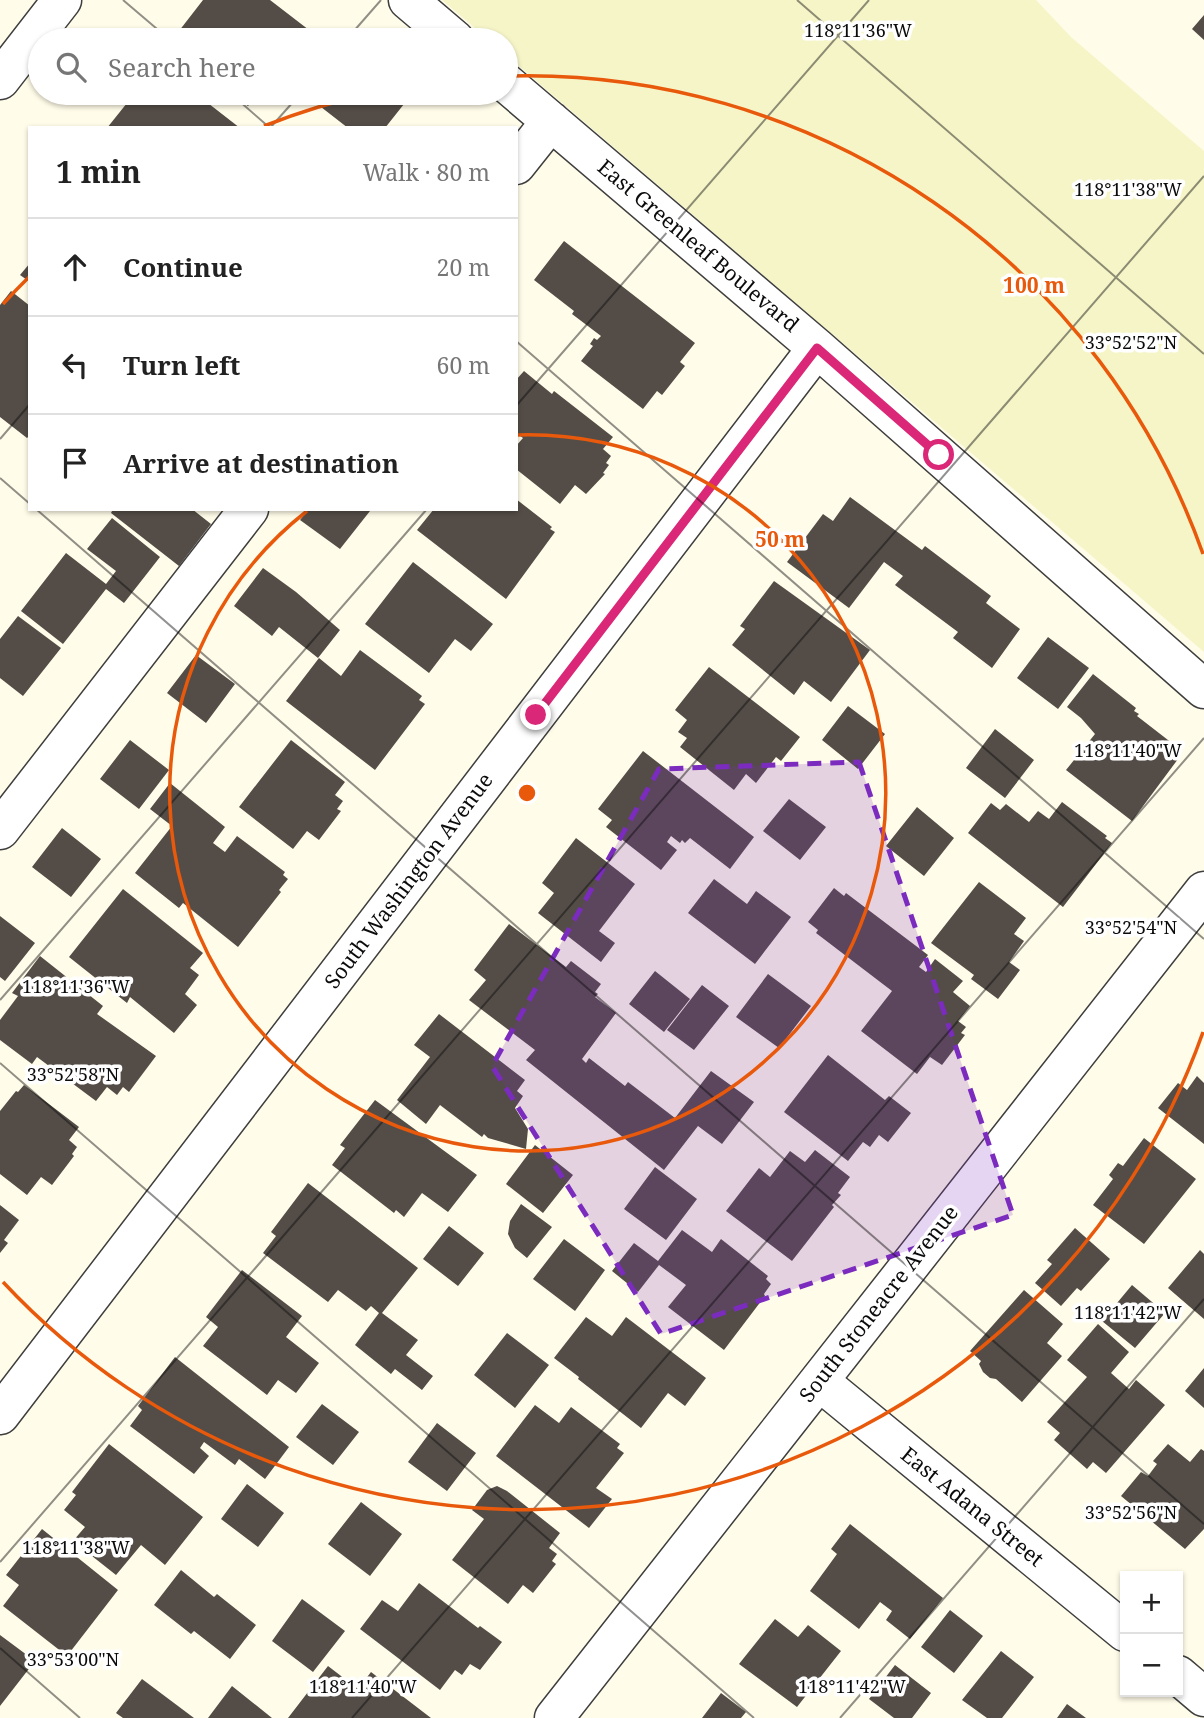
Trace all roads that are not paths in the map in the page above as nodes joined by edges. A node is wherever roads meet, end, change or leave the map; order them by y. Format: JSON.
{"nodes":[{"id":1,"x":62,"y":0,"type":"edge"},
{"id":2,"x":408,"y":0,"type":"edge"},
{"id":3,"x":40,"y":28,"type":"edge"},
{"id":4,"x":442,"y":28,"type":"edge"},
{"id":5,"x":28,"y":44,"type":"edge"},
{"id":6,"x":0,"y":80,"type":"edge"},
{"id":7,"x":518,"y":93,"type":"edge"},
{"id":8,"x":551,"y":121,"type":"junction"},
{"id":9,"x":518,"y":162,"type":"edge"},
{"id":10,"x":817,"y":348,"type":"junction"},
{"id":11,"x":247,"y":511,"type":"edge"},
{"id":12,"x":1204,"y":689,"type":"edge"},
{"id":13,"x":0,"y":830,"type":"edge"},
{"id":14,"x":1204,"y":891,"type":"edge"},
{"id":15,"x":819,"y":1381,"type":"junction"},
{"id":16,"x":0,"y":1415,"type":"edge"},
{"id":17,"x":1120,"y":1628,"type":"edge"},
{"id":18,"x":1183,"y":1679,"type":"edge"},
{"id":19,"x":1204,"y":1697,"type":"edge"},
{"id":20,"x":554,"y":1718,"type":"edge"}],
"edges":[{"from":1,"to":3,"type":"street"},
{"from":2,"to":4,"type":"street"},
{"from":5,"to":6,"type":"street"},
{"from":7,"to":8,"type":"street","name":"East Greenleaf Boulevard"},
{"from":8,"to":9,"type":"street"},
{"from":8,"to":10,"type":"street","name":"East Greenleaf Boulevard"},
{"from":10,"to":12,"type":"street","name":"East Greenleaf Boulevard"},
{"from":10,"to":16,"type":"street","name":"South Washington Avenue"},
{"from":11,"to":13,"type":"street"},
{"from":14,"to":15,"type":"street","name":"South Stoneacre Avenue"},
{"from":15,"to":17,"type":"street","name":"East Adana Street"},
{"from":15,"to":20,"type":"street","name":"South Stoneacre Avenue"},
{"from":18,"to":19,"type":"street"}]}
